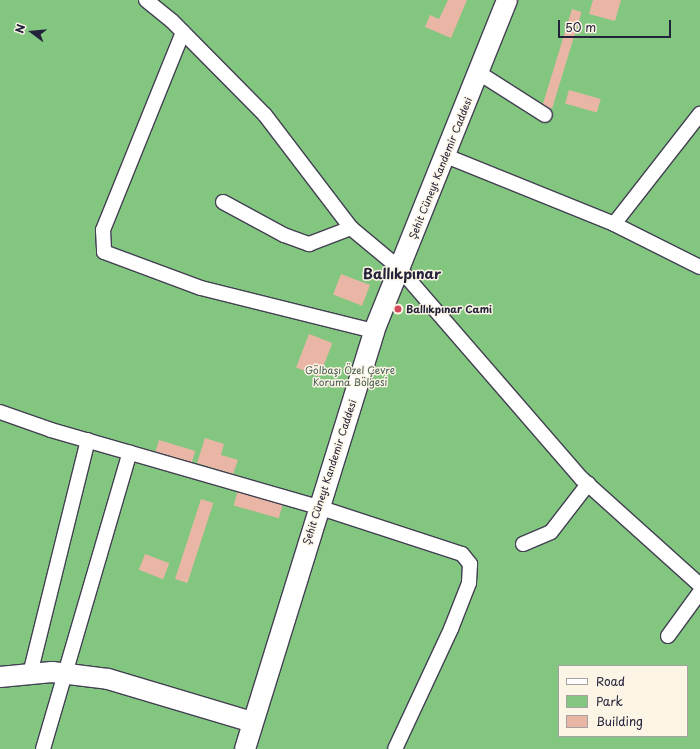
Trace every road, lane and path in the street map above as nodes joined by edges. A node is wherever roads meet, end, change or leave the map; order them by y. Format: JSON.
{"nodes":[{"id":1,"x":146,"y":0,"type":"edge"},
{"id":2,"x":507,"y":0,"type":"edge"},
{"id":3,"x":183,"y":32,"type":"junction"},
{"id":4,"x":479,"y":73,"type":"junction"},
{"id":5,"x":700,"y":114,"type":"edge"},
{"id":6,"x":544,"y":115,"type":"dead end"},
{"id":7,"x":446,"y":156,"type":"junction"},
{"id":8,"x":223,"y":202,"type":"dead end"},
{"id":9,"x":614,"y":224,"type":"junction"},
{"id":10,"x":351,"y":228,"type":"junction"},
{"id":11,"x":700,"y":266,"type":"edge"},
{"id":12,"x":398,"y":268,"type":"junction"},
{"id":13,"x":374,"y":331,"type":"junction"},
{"id":14,"x":0,"y":412,"type":"edge"},
{"id":15,"x":88,"y":440,"type":"junction"},
{"id":16,"x":130,"y":452,"type":"junction"},
{"id":17,"x":588,"y":484,"type":"junction"},
{"id":18,"x":318,"y":507,"type":"junction"},
{"id":19,"x":523,"y":544,"type":"dead end"},
{"id":20,"x":700,"y":585,"type":"edge"},
{"id":21,"x":700,"y":592,"type":"edge"},
{"id":22,"x":668,"y":636,"type":"dead end"},
{"id":23,"x":65,"y":673,"type":"junction"},
{"id":24,"x":30,"y":674,"type":"junction"},
{"id":25,"x":0,"y":677,"type":"edge"},
{"id":26,"x":252,"y":722,"type":"junction"},
{"id":27,"x":43,"y":749,"type":"edge"},
{"id":28,"x":245,"y":749,"type":"edge"},
{"id":29,"x":395,"y":749,"type":"edge"}],
"edges":[{"from":1,"to":3,"type":"street"},
{"from":2,"to":4,"type":"street","name":"Şehit Cüneyt Kandemir Caddesi"},
{"from":3,"to":10,"type":"street"},
{"from":3,"to":13,"type":"street"},
{"from":4,"to":6,"type":"street"},
{"from":4,"to":7,"type":"street","name":"Şehit Cüneyt Kandemir Caddesi"},
{"from":5,"to":9,"type":"street"},
{"from":7,"to":9,"type":"street"},
{"from":7,"to":12,"type":"street","name":"Şehit Cüneyt Kandemir Caddesi"},
{"from":8,"to":10,"type":"street"},
{"from":9,"to":11,"type":"street"},
{"from":10,"to":12,"type":"street"},
{"from":12,"to":13,"type":"street","name":"Şehit Cüneyt Kandemir Caddesi"},
{"from":12,"to":17,"type":"street"},
{"from":13,"to":18,"type":"street","name":"Şehit Cüneyt Kandemir Caddesi"},
{"from":14,"to":15,"type":"street"},
{"from":15,"to":16,"type":"street"},
{"from":15,"to":24,"type":"street"},
{"from":16,"to":18,"type":"street"},
{"from":16,"to":23,"type":"street"},
{"from":17,"to":19,"type":"street"},
{"from":17,"to":20,"type":"street"},
{"from":18,"to":26,"type":"street","name":"Şehit Cüneyt Kandemir Caddesi"},
{"from":18,"to":29,"type":"street"},
{"from":21,"to":22,"type":"street"},
{"from":23,"to":24,"type":"street"},
{"from":23,"to":26,"type":"street"},
{"from":23,"to":27,"type":"street"},
{"from":24,"to":25,"type":"street"},
{"from":26,"to":28,"type":"street","name":"Şehit Cüneyt Kandemir Caddesi"}]}
